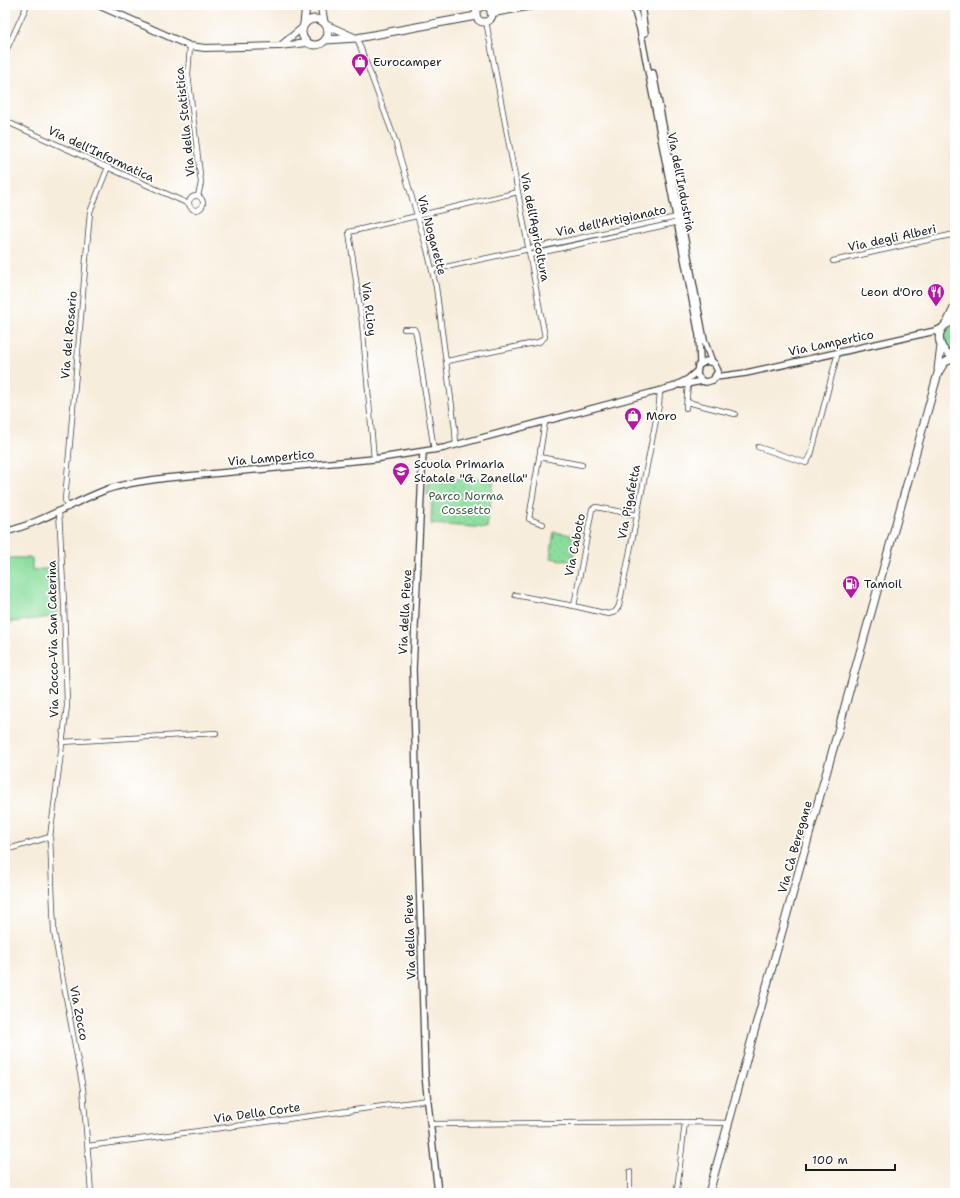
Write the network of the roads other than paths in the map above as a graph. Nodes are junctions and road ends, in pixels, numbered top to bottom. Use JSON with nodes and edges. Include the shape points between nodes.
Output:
{"nodes":[{"id":1,"x":27,"y":5,"type":"edge"},
{"id":2,"x":98,"y":5,"type":"edge"},
{"id":3,"x":306,"y":5,"type":"edge"},
{"id":4,"x":320,"y":5,"type":"edge"},
{"id":5,"x":535,"y":5,"type":"edge"},
{"id":6,"x":633,"y":5,"type":"edge"},
{"id":7,"x":641,"y":5,"type":"edge"},
{"id":8,"x":484,"y":6,"type":"edge"},
{"id":9,"x":491,"y":13,"type":"junction"},
{"id":10,"x":476,"y":16,"type":"junction"},
{"id":11,"x":486,"y":21,"type":"junction"},
{"id":12,"x":325,"y":23,"type":"junction"},
{"id":13,"x":303,"y":26,"type":"junction"},
{"id":14,"x":357,"y":38,"type":"junction"},
{"id":15,"x":325,"y":40,"type":"junction"},
{"id":16,"x":307,"y":43,"type":"junction"},
{"id":17,"x":190,"y":46,"type":"junction"},
{"id":18,"x":280,"y":46,"type":"junction"},
{"id":19,"x":5,"y":53,"type":"edge"},
{"id":20,"x":5,"y":121,"type":"edge"},
{"id":21,"x":108,"y":167,"type":"junction"},
{"id":22,"x":518,"y":192,"type":"junction"},
{"id":23,"x":198,"y":196,"type":"junction"},
{"id":24,"x":189,"y":204,"type":"junction"},
{"id":25,"x":418,"y":215,"type":"junction"},
{"id":26,"x":679,"y":219,"type":"junction"},
{"id":27,"x":955,"y":234,"type":"edge"},
{"id":28,"x":530,"y":252,"type":"junction"},
{"id":29,"x":833,"y":261,"type":"dead end"},
{"id":30,"x":432,"y":270,"type":"junction"},
{"id":31,"x":955,"y":306,"type":"edge"},
{"id":32,"x":955,"y":320,"type":"edge"},
{"id":33,"x":945,"y":325,"type":"junction"},
{"id":34,"x":404,"y":329,"type":"dead end"},
{"id":35,"x":927,"y":332,"type":"junction"},
{"id":36,"x":940,"y":344,"type":"junction"},
{"id":37,"x":838,"y":352,"type":"junction"},
{"id":38,"x":955,"y":356,"type":"edge"},
{"id":39,"x":447,"y":361,"type":"junction"},
{"id":40,"x":712,"y":362,"type":"junction"},
{"id":41,"x":700,"y":364,"type":"junction"},
{"id":42,"x":717,"y":368,"type":"junction"},
{"id":43,"x":697,"y":371,"type":"junction"},
{"id":44,"x":938,"y":373,"type":"junction"},
{"id":45,"x":739,"y":374,"type":"junction"},
{"id":46,"x":716,"y":377,"type":"junction"},
{"id":47,"x":702,"y":381,"type":"junction"},
{"id":48,"x":688,"y":384,"type":"junction"},
{"id":49,"x":679,"y":385,"type":"junction"},
{"id":50,"x":660,"y":391,"type":"junction"},
{"id":51,"x":687,"y":402,"type":"junction"},
{"id":52,"x":686,"y":408,"type":"dead end"},
{"id":53,"x":735,"y":414,"type":"dead end"},
{"id":54,"x":545,"y":422,"type":"junction"},
{"id":55,"x":456,"y":445,"type":"junction"},
{"id":56,"x":758,"y":447,"type":"dead end"},
{"id":57,"x":434,"y":450,"type":"junction"},
{"id":58,"x":423,"y":452,"type":"junction"},
{"id":59,"x":539,"y":457,"type":"junction"},
{"id":60,"x":374,"y":459,"type":"junction"},
{"id":61,"x":582,"y":465,"type":"dead end"},
{"id":62,"x":68,"y":508,"type":"junction"},
{"id":63,"x":59,"y":511,"type":"junction"},
{"id":64,"x":637,"y":515,"type":"junction"},
{"id":65,"x":543,"y":524,"type":"dead end"},
{"id":66,"x":5,"y":532,"type":"edge"},
{"id":67,"x":515,"y":595,"type":"dead end"},
{"id":68,"x":574,"y":606,"type":"junction"},
{"id":69,"x":216,"y":733,"type":"dead end"},
{"id":70,"x":62,"y":742,"type":"junction"},
{"id":71,"x":50,"y":837,"type":"junction"},
{"id":72,"x":5,"y":850,"type":"edge"},
{"id":73,"x":428,"y":1100,"type":"junction"},
{"id":74,"x":685,"y":1122,"type":"junction"},
{"id":75,"x":728,"y":1123,"type":"junction"},
{"id":76,"x":431,"y":1124,"type":"junction"},
{"id":77,"x":88,"y":1146,"type":"junction"},
{"id":78,"x":630,"y":1172,"type":"dead end"},
{"id":79,"x":91,"y":1193,"type":"edge"},
{"id":80,"x":438,"y":1193,"type":"edge"},
{"id":81,"x":566,"y":1193,"type":"edge"},
{"id":82,"x":630,"y":1193,"type":"edge"},
{"id":83,"x":675,"y":1193,"type":"edge"},
{"id":84,"x":709,"y":1193,"type":"edge"}],
"edges":[{"from":1,"to":19,"type":"street"},
{"from":2,"to":17,"type":"main road"},
{"from":3,"to":13,"type":"main road"},
{"from":4,"to":12,"type":"main road"},
{"from":5,"to":9,"type":"main road"},
{"from":6,"to":26,"type":"street","name":"Via dell'Industria"},
{"from":7,"to":26,"type":"street","name":"Via dell'Industria"},
{"from":8,"to":9,"type":"main road","via":[[490,9]]},
{"from":8,"to":10,"type":"main road","via":[[477,9]]},
{"from":9,"to":11,"type":"main road","via":[[491,17]]},
{"from":10,"to":11,"type":"main road","via":[[479,20]]},
{"from":10,"to":14,"type":"main road"},
{"from":11,"to":22,"type":"street","name":"Via dell'Agricoltura"},
{"from":12,"to":13,"type":"main road","via":[[320,19],[311,19]]},
{"from":12,"to":14,"type":"main road"},
{"from":12,"to":15,"type":"main road","via":[[328,33]]},
{"from":13,"to":16,"type":"main road","via":[[302,36]]},
{"from":13,"to":18,"type":"main road"},
{"from":14,"to":15,"type":"main road"},
{"from":14,"to":25,"type":"street","name":"Via Nogarette","via":[[395,140]]},
{"from":15,"to":16,"type":"main road","via":[[318,44]]},
{"from":16,"to":18,"type":"main road"},
{"from":17,"to":18,"type":"main road"},
{"from":17,"to":23,"type":"street","name":"Via della Statistica","via":[[188,74],[201,183]]},
{"from":20,"to":21,"type":"street","name":"Via dell'Informatica"},
{"from":21,"to":24,"type":"street","name":"Via dell'Informatica"},
{"from":21,"to":62,"type":"street","name":"Via del Rosario","via":[[90,212],[65,500]]},
{"from":22,"to":25,"type":"street"},
{"from":22,"to":28,"type":"street","name":"Via dell'Agricoltura"},
{"from":23,"to":24,"type":"street","via":[[191,198]]},
{"from":23,"to":24,"type":"street","name":"Via della Statistica","via":[[204,202],[201,209],[195,211]]},
{"from":25,"to":30,"type":"street","name":"Via Nogarette"},
{"from":25,"to":60,"type":"street","name":"Via P.Lioy","via":[[349,232],[362,322]]},
{"from":26,"to":28,"type":"street","name":"Via dell'Artigianato"},
{"from":26,"to":40,"type":"street","name":"Via dell'Industria","via":[[704,340]]},
{"from":26,"to":41,"type":"street","name":"Via dell'Industria","via":[[700,341]]},
{"from":27,"to":29,"type":"street","name":"Via degli Alberi"},
{"from":28,"to":30,"type":"street","name":"Via dell'Artigianato"},
{"from":28,"to":39,"type":"street","name":"Via dell'Agricoltura","via":[[545,337],[539,342]]},
{"from":30,"to":39,"type":"street","name":"Via Nogarette"},
{"from":31,"to":33,"type":"main road","name":"Via Cà Beregane"},
{"from":32,"to":33,"type":"main road"},
{"from":33,"to":35,"type":"street","name":"Via Lampertico"},
{"from":33,"to":36,"type":"main road","name":"Via Cà Beregane"},
{"from":34,"to":57,"type":"street","via":[[414,329],[416,334]]},
{"from":35,"to":36,"type":"street","via":[[937,337]]},
{"from":35,"to":37,"type":"street","name":"Via Lampertico"},
{"from":36,"to":38,"type":"main road","via":[[947,353]]},
{"from":36,"to":44,"type":"main road","name":"Via Cà Beregane"},
{"from":37,"to":45,"type":"street","name":"Via Lampertico"},
{"from":37,"to":56,"type":"street","via":[[808,461],[806,463]]},
{"from":38,"to":44,"type":"main road","via":[[944,363]]},
{"from":39,"to":55,"type":"street","name":"Via Nogarette"},
{"from":40,"to":41,"type":"street"},
{"from":40,"to":42,"type":"street"},
{"from":41,"to":43,"type":"street","name":"Via Lampertico"},
{"from":42,"to":45,"type":"street","name":"Via Lampertico"},
{"from":42,"to":46,"type":"street"},
{"from":43,"to":47,"type":"street"},
{"from":43,"to":49,"type":"street","name":"Via Lampertico"},
{"from":44,"to":75,"type":"main road","name":"Via Cà Beregane"},
{"from":45,"to":46,"type":"street","name":"Via Lampertico"},
{"from":46,"to":47,"type":"street","name":"Via Lampertico","via":[[709,382]]},
{"from":47,"to":48,"type":"street","name":"Via Lampertico"},
{"from":48,"to":49,"type":"street","name":"Via Lampertico"},
{"from":48,"to":51,"type":"street"},
{"from":49,"to":50,"type":"street","name":"Via Lampertico"},
{"from":50,"to":54,"type":"street","name":"Via Lampertico"},
{"from":50,"to":64,"type":"street","name":"Via Pigafetta"},
{"from":51,"to":52,"type":"street"},
{"from":51,"to":53,"type":"street"},
{"from":54,"to":55,"type":"street","name":"Via Lampertico"},
{"from":54,"to":59,"type":"street"},
{"from":55,"to":57,"type":"street","name":"Via Lampertico"},
{"from":57,"to":58,"type":"street","name":"Via Lampertico"},
{"from":58,"to":60,"type":"street","name":"Via Lampertico"},
{"from":58,"to":73,"type":"street","name":"Via della Pieve","via":[[413,669]]},
{"from":59,"to":61,"type":"street"},
{"from":59,"to":65,"type":"street","via":[[529,519]]},
{"from":60,"to":62,"type":"street","name":"Via Lampertico","via":[[134,483],[104,490]]},
{"from":62,"to":63,"type":"street","name":"Via Lampertico"},
{"from":63,"to":66,"type":"street","name":"Via Lampertico","via":[[26,526]]},
{"from":63,"to":70,"type":"street","name":"Via Zocco-Via San Caterina","via":[[67,706]]},
{"from":64,"to":68,"type":"street","name":"Via Pigafetta","via":[[619,606],[615,612],[611,614]]},
{"from":64,"to":68,"type":"street","name":"Via Caboto","via":[[596,507],[592,509]]},
{"from":67,"to":68,"type":"street"},
{"from":69,"to":70,"type":"street"},
{"from":70,"to":71,"type":"street","name":"Via Zocco-Via San Caterina"},
{"from":71,"to":72,"type":"street"},
{"from":71,"to":77,"type":"street","name":"Via Zocco","via":[[54,932],[83,1089]]},
{"from":73,"to":76,"type":"street","name":"Via della Pieve"},
{"from":73,"to":77,"type":"street","name":"Via Della Corte"},
{"from":74,"to":75,"type":"street"},
{"from":74,"to":76,"type":"street"},
{"from":74,"to":83,"type":"street"},
{"from":75,"to":84,"type":"main road","name":"Via Cà Beregane"},
{"from":76,"to":80,"type":"street","name":"Via della Pieve"},
{"from":77,"to":79,"type":"street","name":"Via Zocco"},
{"from":78,"to":82,"type":"street"},
{"from":80,"to":81,"type":"street"}]}
